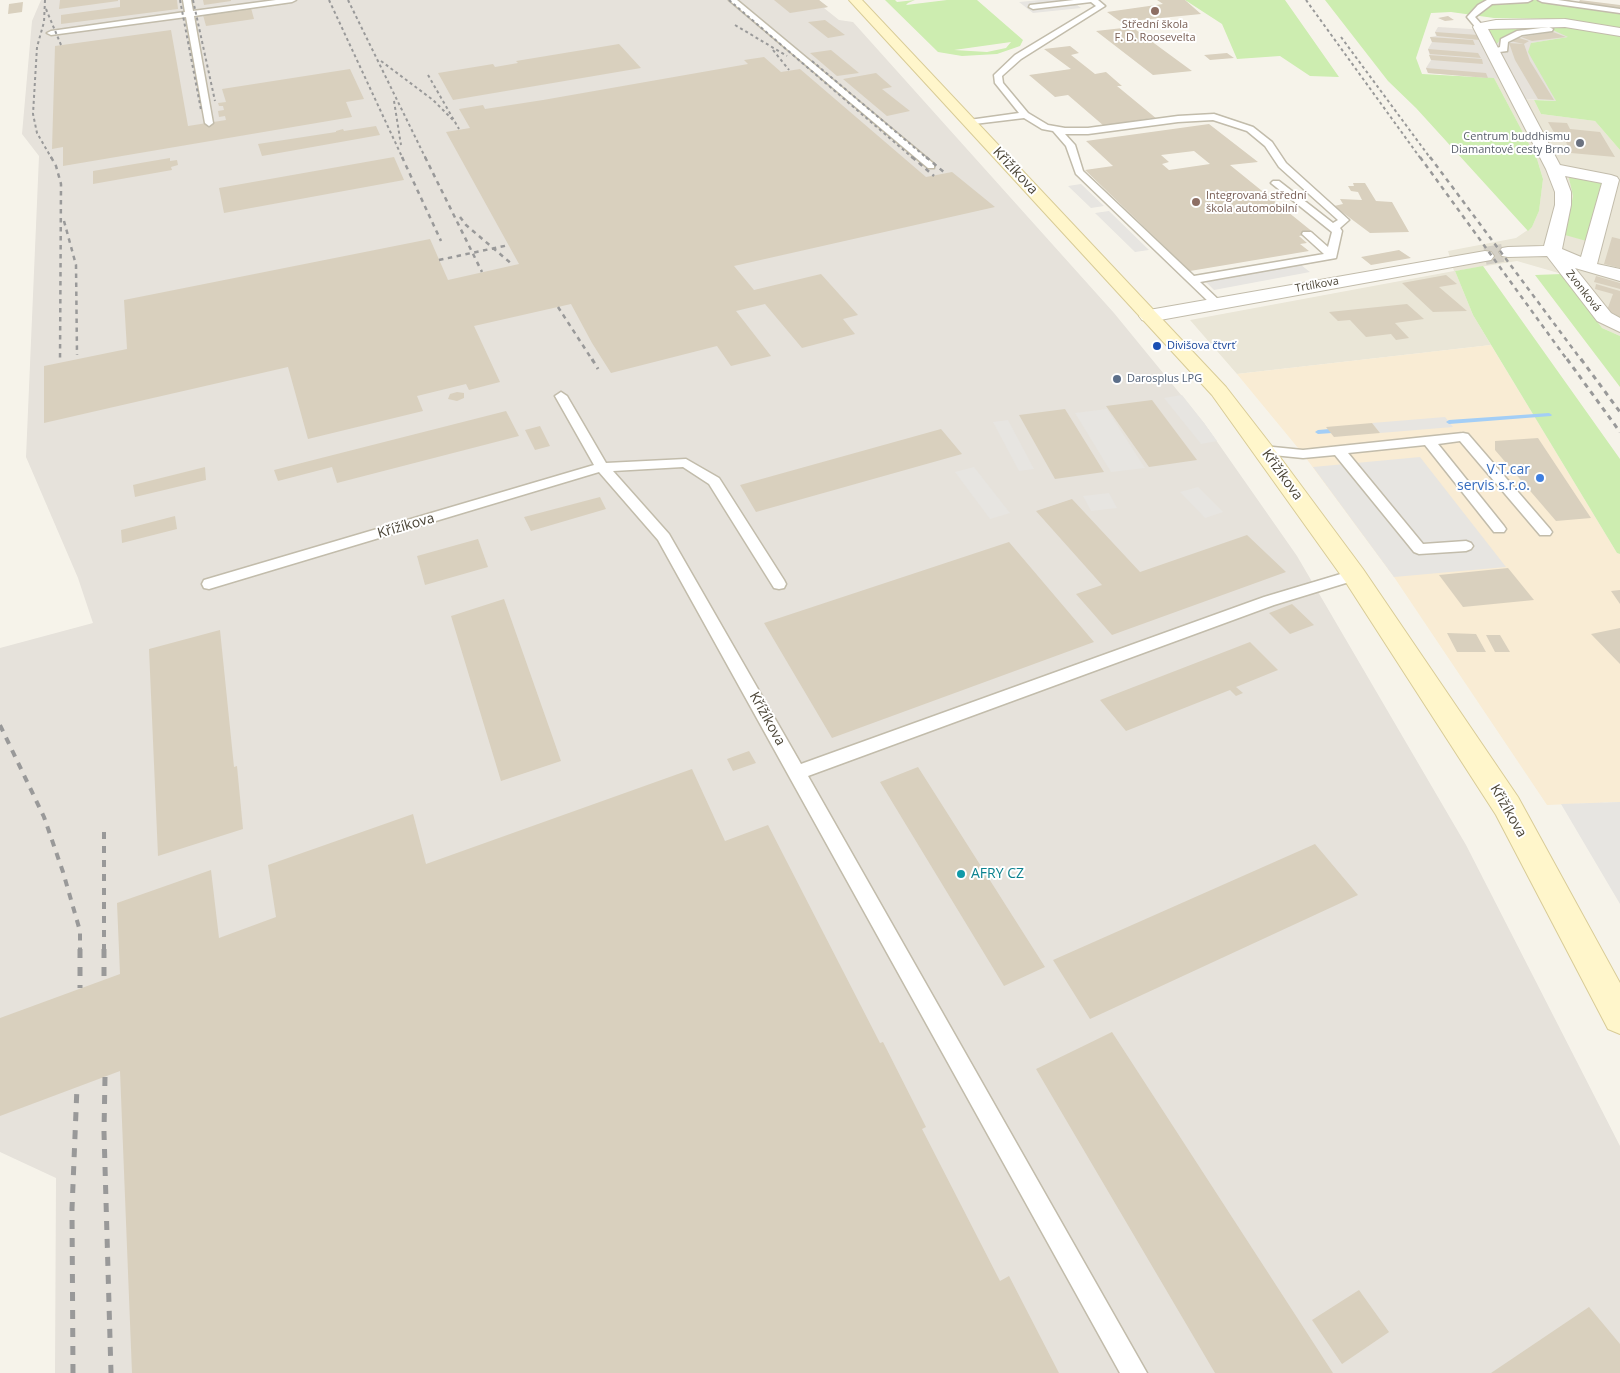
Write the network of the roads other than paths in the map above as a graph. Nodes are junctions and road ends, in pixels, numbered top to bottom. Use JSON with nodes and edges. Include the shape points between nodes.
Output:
{"nodes":[{"id":1,"x":187,"y":0,"type":"edge"},
{"id":2,"x":292,"y":0,"type":"edge"},
{"id":3,"x":733,"y":0,"type":"edge"},
{"id":4,"x":855,"y":0,"type":"edge"},
{"id":5,"x":1528,"y":0,"type":"edge"},
{"id":6,"x":1542,"y":0,"type":"edge"},
{"id":7,"x":1033,"y":7,"type":"dead end"},
{"id":8,"x":1620,"y":11,"type":"edge"},
{"id":9,"x":189,"y":14,"type":"junction"},
{"id":10,"x":1496,"y":24,"type":"junction"},
{"id":11,"x":1480,"y":27,"type":"junction"},
{"id":12,"x":1549,"y":29,"type":"dead end"},
{"id":13,"x":1620,"y":32,"type":"edge"},
{"id":14,"x":51,"y":33,"type":"dead end"},
{"id":15,"x":1520,"y":33,"type":"junction"},
{"id":16,"x":1492,"y":51,"type":"junction"},
{"id":17,"x":1025,"y":115,"type":"junction"},
{"id":18,"x":209,"y":122,"type":"dead end"},
{"id":19,"x":969,"y":123,"type":"junction"},
{"id":20,"x":1056,"y":130,"type":"junction"},
{"id":21,"x":931,"y":166,"type":"dead end"},
{"id":22,"x":1554,"y":169,"type":"junction"},
{"id":23,"x":1276,"y":182,"type":"dead end"},
{"id":24,"x":1333,"y":228,"type":"junction"},
{"id":25,"x":1307,"y":234,"type":"dead end"},
{"id":26,"x":1552,"y":251,"type":"junction"},
{"id":27,"x":1508,"y":252,"type":"tunnel mouth"},
{"id":28,"x":1332,"y":256,"type":"junction"},
{"id":29,"x":1485,"y":256,"type":"tunnel mouth"},
{"id":30,"x":1587,"y":267,"type":"junction"},
{"id":31,"x":1620,"y":275,"type":"edge"},
{"id":32,"x":1192,"y":280,"type":"junction"},
{"id":33,"x":1216,"y":303,"type":"junction"},
{"id":34,"x":1149,"y":316,"type":"junction"},
{"id":35,"x":1615,"y":322,"type":"edge"},
{"id":36,"x":560,"y":396,"type":"dead end"},
{"id":37,"x":1429,"y":441,"type":"junction"},
{"id":38,"x":1264,"y":450,"type":"junction"},
{"id":39,"x":1338,"y":450,"type":"junction"},
{"id":40,"x":602,"y":467,"type":"junction"},
{"id":41,"x":1499,"y":529,"type":"dead end"},
{"id":42,"x":1545,"y":532,"type":"dead end"},
{"id":43,"x":1466,"y":546,"type":"dead end"},
{"id":44,"x":1354,"y":575,"type":"junction"},
{"id":45,"x":209,"y":584,"type":"dead end"},
{"id":46,"x":779,"y":584,"type":"dead end"},
{"id":47,"x":798,"y":773,"type":"junction"},
{"id":48,"x":1620,"y":1016,"type":"edge"},
{"id":49,"x":1134,"y":1373,"type":"edge"}],
"edges":[{"from":1,"to":9,"type":"lane"},
{"from":2,"to":9,"type":"lane"},
{"from":3,"to":21,"type":"lane"},
{"from":4,"to":19,"type":"street","name":"Křižíkova"},
{"from":5,"to":11,"type":"lane","via":[[1490,2],[1480,7],[1471,17]]},
{"from":6,"to":8,"type":"lane"},
{"from":7,"to":17,"type":"lane","via":[[1092,0],[1101,6],[1018,56],[998,75],[999,83]]},
{"from":9,"to":14,"type":"lane"},
{"from":9,"to":18,"type":"lane"},
{"from":10,"to":11,"type":"street"},
{"from":10,"to":13,"type":"street","via":[[1565,22]]},
{"from":10,"to":15,"type":"lane"},
{"from":11,"to":16,"type":"street"},
{"from":12,"to":15,"type":"lane"},
{"from":15,"to":16,"type":"lane","via":[[1504,41],[1504,49]]},
{"from":16,"to":22,"type":"street"},
{"from":17,"to":19,"type":"lane"},
{"from":17,"to":20,"type":"lane","via":[[1045,128]]},
{"from":19,"to":34,"type":"street","name":"Křižíkova"},
{"from":20,"to":24,"type":"lane","via":[[1088,131],[1214,117],[1250,130],[1269,144],[1282,165],[1344,220]]},
{"from":20,"to":32,"type":"lane","via":[[1070,145],[1080,172]]},
{"from":22,"to":26,"type":"street","via":[[1563,192]]},
{"from":22,"to":30,"type":"street","via":[[1611,180]]},
{"from":23,"to":24,"type":"lane"},
{"from":24,"to":28,"type":"lane","via":[[1337,231]]},
{"from":25,"to":28,"type":"lane"},
{"from":26,"to":27,"type":"street"},
{"from":26,"to":30,"type":"street"},
{"from":26,"to":35,"type":"street","name":"Zvonková"},
{"from":28,"to":32,"type":"lane"},
{"from":29,"to":33,"type":"street","name":"Trtílkova"},
{"from":30,"to":31,"type":"street"},
{"from":32,"to":33,"type":"lane"},
{"from":33,"to":34,"type":"street","name":"Trtílkova"},
{"from":34,"to":38,"type":"street","name":"Křižíkova","via":[[1219,392]]},
{"from":36,"to":40,"type":"lane","name":"Křížíkova"},
{"from":37,"to":39,"type":"lane"},
{"from":37,"to":41,"type":"lane"},
{"from":37,"to":42,"type":"lane","via":[[1464,437]]},
{"from":38,"to":39,"type":"lane","via":[[1303,454]]},
{"from":38,"to":44,"type":"street","name":"Křižíkova"},
{"from":39,"to":43,"type":"lane","via":[[1419,549]]},
{"from":40,"to":45,"type":"lane","name":"Křížíkova"},
{"from":40,"to":46,"type":"lane","name":"Křížíkova","via":[[686,463],[714,481]]},
{"from":40,"to":47,"type":"lane","name":"Křížíkova","via":[[664,537]]},
{"from":44,"to":47,"type":"lane","via":[[1269,601]]},
{"from":44,"to":48,"type":"street","name":"Křižíkova","via":[[1506,806]]},
{"from":47,"to":49,"type":"lane"}]}
